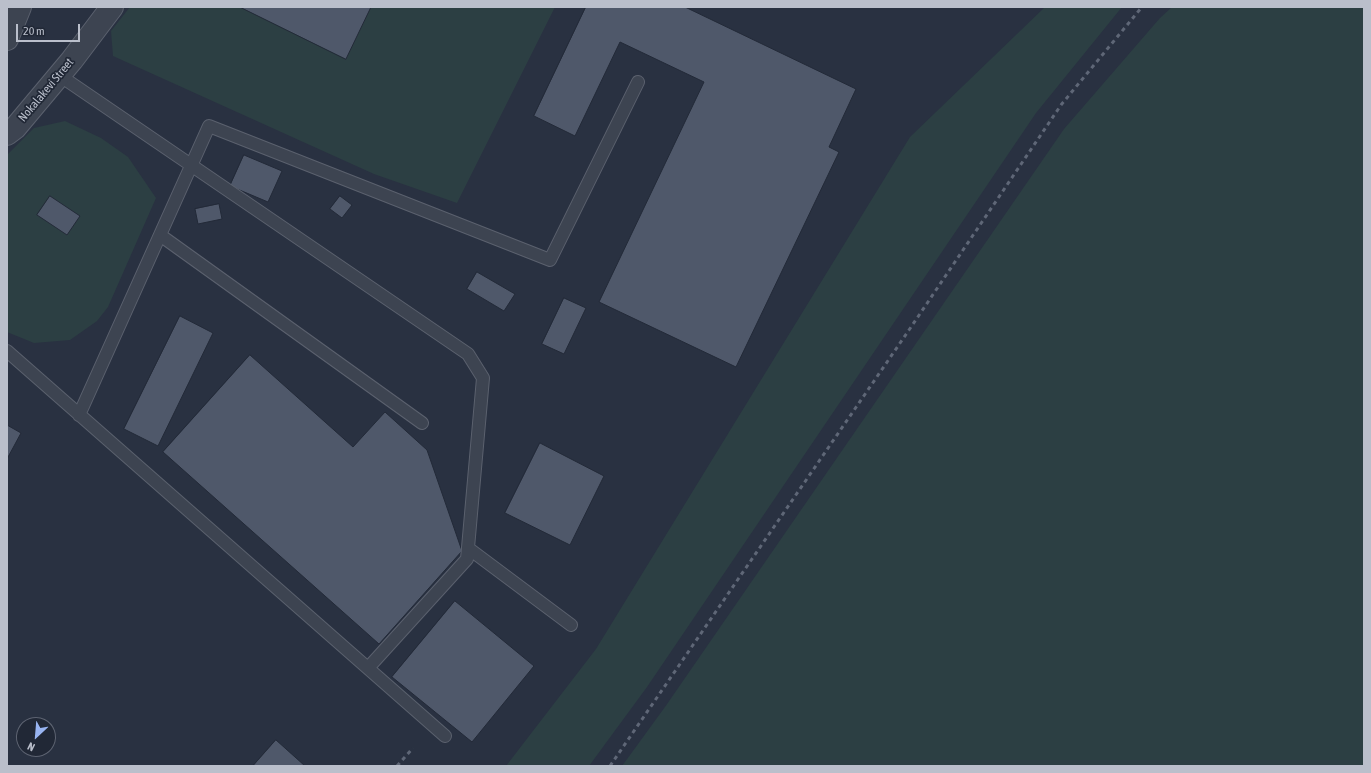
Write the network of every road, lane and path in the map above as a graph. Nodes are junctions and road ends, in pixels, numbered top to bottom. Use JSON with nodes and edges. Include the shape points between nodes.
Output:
{"nodes":[{"id":1,"x":20,"y":7,"type":"edge"},
{"id":2,"x":112,"y":7,"type":"edge"},
{"id":3,"x":7,"y":39,"type":"edge"},
{"id":4,"x":59,"y":75,"type":"junction"},
{"id":5,"x":638,"y":82,"type":"dead end"},
{"id":6,"x":7,"y":134,"type":"edge"},
{"id":7,"x":191,"y":165,"type":"junction"},
{"id":8,"x":160,"y":235,"type":"junction"},
{"id":9,"x":7,"y":351,"type":"edge"},
{"id":10,"x":79,"y":415,"type":"junction"},
{"id":11,"x":422,"y":423,"type":"dead end"},
{"id":12,"x":468,"y":548,"type":"junction"},
{"id":13,"x":571,"y":625,"type":"dead end"},
{"id":14,"x":368,"y":668,"type":"junction"},
{"id":15,"x":446,"y":736,"type":"dead end"}],
"edges":[{"from":1,"to":3,"type":"street"},
{"from":2,"to":4,"type":"street","name":"Nokalakevi Street"},
{"from":4,"to":6,"type":"street","name":"Nokalakevi Street","via":[[15,128]]},
{"from":4,"to":7,"type":"lane"},
{"from":5,"to":7,"type":"lane","via":[[550,260],[209,126]]},
{"from":7,"to":8,"type":"lane"},
{"from":7,"to":12,"type":"lane","via":[[468,354],[483,378]]},
{"from":8,"to":10,"type":"lane"},
{"from":8,"to":11,"type":"lane"},
{"from":9,"to":10,"type":"lane"},
{"from":10,"to":14,"type":"lane"},
{"from":12,"to":13,"type":"lane"},
{"from":12,"to":14,"type":"lane","via":[[467,559]]},
{"from":14,"to":15,"type":"lane"}]}
